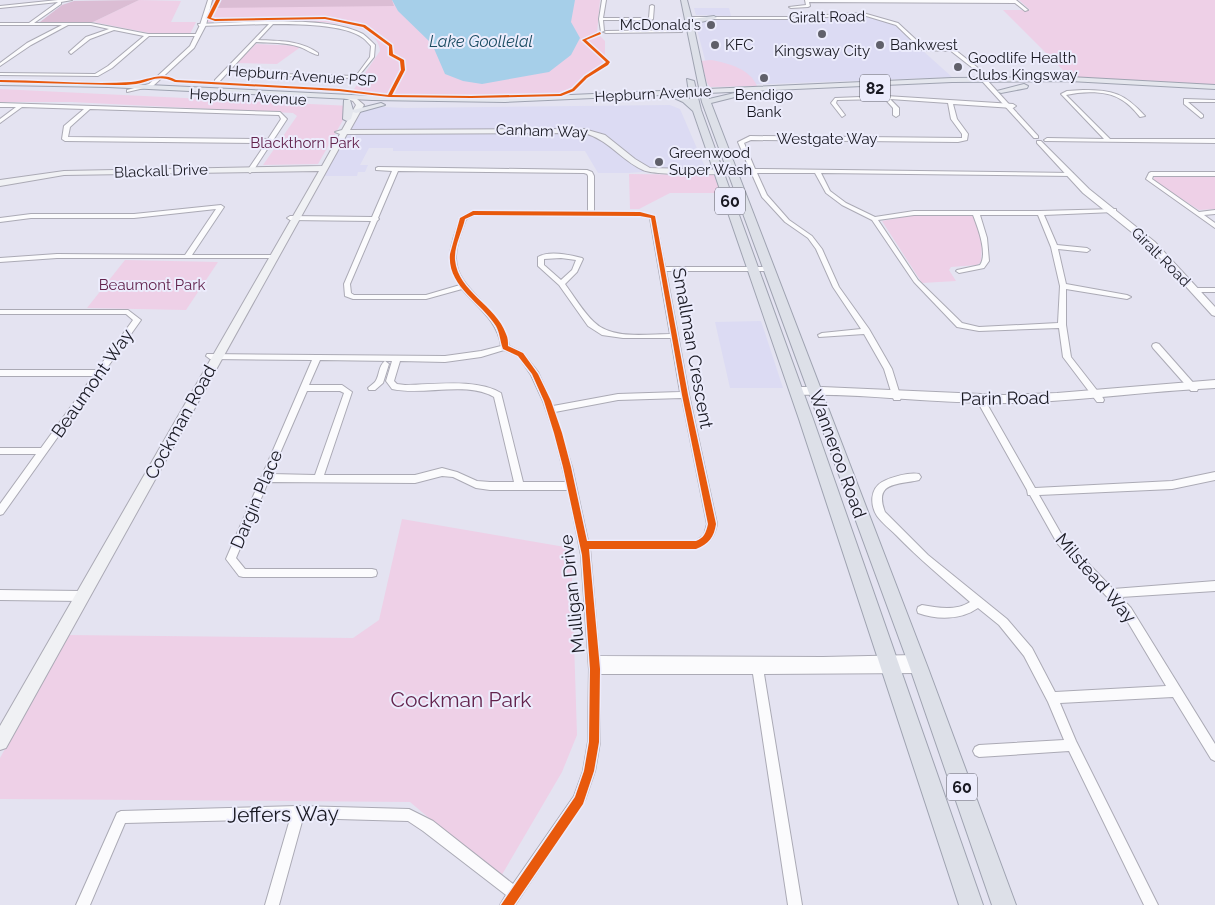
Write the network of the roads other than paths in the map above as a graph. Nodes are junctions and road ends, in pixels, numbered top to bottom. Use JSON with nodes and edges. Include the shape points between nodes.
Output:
{"nodes":[{"id":1,"x":71,"y":0,"type":"edge"},
{"id":2,"x":209,"y":0,"type":"edge"},
{"id":3,"x":604,"y":0,"type":"edge"},
{"id":4,"x":677,"y":0,"type":"edge"},
{"id":5,"x":684,"y":0,"type":"edge"},
{"id":6,"x":807,"y":1,"type":"edge"},
{"id":7,"x":849,"y":1,"type":"edge"},
{"id":8,"x":877,"y":1,"type":"edge"},
{"id":9,"x":919,"y":1,"type":"edge"},
{"id":10,"x":970,"y":1,"type":"edge"},
{"id":11,"x":1015,"y":1,"type":"edge"},
{"id":12,"x":41,"y":4,"type":"junction"},
{"id":13,"x":55,"y":6,"type":"junction"},
{"id":14,"x":652,"y":6,"type":"dead end"},
{"id":15,"x":791,"y":6,"type":"dead end"},
{"id":16,"x":0,"y":7,"type":"edge"},
{"id":17,"x":926,"y":9,"type":"dead end"},
{"id":18,"x":1026,"y":10,"type":"dead end"},
{"id":19,"x":714,"y":18,"type":"joint"},
{"id":20,"x":601,"y":19,"type":"junction"},
{"id":21,"x":688,"y":20,"type":"junction"},
{"id":22,"x":272,"y":23,"type":"junction"},
{"id":23,"x":30,"y":24,"type":"junction"},
{"id":24,"x":67,"y":24,"type":"junction"},
{"id":25,"x":0,"y":25,"type":"edge"},
{"id":26,"x":201,"y":25,"type":"junction"},
{"id":27,"x":114,"y":28,"type":"junction"},
{"id":28,"x":682,"y":33,"type":"joint"},
{"id":29,"x":148,"y":35,"type":"junction"},
{"id":30,"x":196,"y":35,"type":"junction"},
{"id":31,"x":254,"y":41,"type":"junction"},
{"id":32,"x":70,"y":54,"type":"dead end"},
{"id":33,"x":316,"y":54,"type":"dead end"},
{"id":34,"x":695,"y":57,"type":"junction"},
{"id":35,"x":0,"y":65,"type":"edge"},
{"id":36,"x":0,"y":74,"type":"edge"},
{"id":37,"x":280,"y":75,"type":"dead end"},
{"id":38,"x":985,"y":78,"type":"junction"},
{"id":39,"x":217,"y":81,"type":"dead end"},
{"id":40,"x":0,"y":83,"type":"edge"},
{"id":41,"x":148,"y":84,"type":"junction"},
{"id":42,"x":972,"y":85,"type":"junction"},
{"id":43,"x":1032,"y":85,"type":"junction"},
{"id":44,"x":0,"y":87,"type":"edge"},
{"id":45,"x":1215,"y":87,"type":"edge"},
{"id":46,"x":129,"y":91,"type":"junction"},
{"id":47,"x":715,"y":91,"type":"joint"},
{"id":48,"x":156,"y":92,"type":"junction"},
{"id":49,"x":692,"y":92,"type":"junction"},
{"id":50,"x":703,"y":93,"type":"junction"},
{"id":51,"x":1215,"y":93,"type":"edge"},
{"id":52,"x":744,"y":94,"type":"joint"},
{"id":53,"x":1000,"y":94,"type":"junction"},
{"id":54,"x":674,"y":95,"type":"junction"},
{"id":55,"x":886,"y":97,"type":"junction"},
{"id":56,"x":372,"y":98,"type":"junction"},
{"id":57,"x":1215,"y":101,"type":"edge"},
{"id":58,"x":950,"y":102,"type":"junction"},
{"id":59,"x":22,"y":104,"type":"junction"},
{"id":60,"x":0,"y":105,"type":"edge"},
{"id":61,"x":1011,"y":106,"type":"junction"},
{"id":62,"x":90,"y":107,"type":"junction"},
{"id":63,"x":697,"y":110,"type":"junction"},
{"id":64,"x":842,"y":115,"type":"dead end"},
{"id":65,"x":896,"y":115,"type":"dead end"},
{"id":66,"x":1142,"y":116,"type":"dead end"},
{"id":67,"x":1201,"y":116,"type":"dead end"},
{"id":68,"x":347,"y":117,"type":"junction"},
{"id":69,"x":0,"y":121,"type":"edge"},
{"id":70,"x":1042,"y":140,"type":"junction"},
{"id":71,"x":1108,"y":140,"type":"junction"},
{"id":72,"x":270,"y":141,"type":"junction"},
{"id":73,"x":1215,"y":141,"type":"edge"},
{"id":74,"x":378,"y":169,"type":"dead end"},
{"id":75,"x":396,"y":169,"type":"junction"},
{"id":76,"x":250,"y":170,"type":"junction"},
{"id":77,"x":320,"y":170,"type":"junction"},
{"id":78,"x":719,"y":170,"type":"junction"},
{"id":79,"x":732,"y":170,"type":"junction"},
{"id":80,"x":752,"y":171,"type":"junction"},
{"id":81,"x":817,"y":172,"type":"junction"},
{"id":82,"x":1069,"y":174,"type":"junction"},
{"id":83,"x":1215,"y":174,"type":"edge"},
{"id":84,"x":0,"y":184,"type":"edge"},
{"id":85,"x":1112,"y":210,"type":"junction"},
{"id":86,"x":1215,"y":212,"type":"edge"},
{"id":87,"x":976,"y":213,"type":"junction"},
{"id":88,"x":1040,"y":213,"type":"junction"},
{"id":89,"x":591,"y":214,"type":"junction"},
{"id":90,"x":1199,"y":214,"type":"junction"},
{"id":91,"x":293,"y":218,"type":"junction"},
{"id":92,"x":376,"y":218,"type":"junction"},
{"id":93,"x":874,"y":219,"type":"junction"},
{"id":94,"x":0,"y":220,"type":"edge"},
{"id":95,"x":1215,"y":226,"type":"edge"},
{"id":96,"x":1054,"y":247,"type":"junction"},
{"id":97,"x":1087,"y":250,"type":"dead end"},
{"id":98,"x":186,"y":257,"type":"junction"},
{"id":99,"x":271,"y":257,"type":"junction"},
{"id":100,"x":0,"y":260,"type":"edge"},
{"id":101,"x":662,"y":268,"type":"junction"},
{"id":102,"x":754,"y":269,"type":"junction"},
{"id":103,"x":769,"y":269,"type":"junction"},
{"id":104,"x":959,"y":271,"type":"dead end"},
{"id":105,"x":562,"y":284,"type":"junction"},
{"id":106,"x":465,"y":286,"type":"junction"},
{"id":107,"x":1063,"y":286,"type":"junction"},
{"id":108,"x":1197,"y":290,"type":"junction"},
{"id":109,"x":1215,"y":290,"type":"edge"},
{"id":110,"x":1127,"y":298,"type":"dead end"},
{"id":111,"x":1215,"y":307,"type":"edge"},
{"id":112,"x":0,"y":312,"type":"edge"},
{"id":113,"x":1215,"y":313,"type":"edge"},
{"id":114,"x":1062,"y":325,"type":"junction"},
{"id":115,"x":866,"y":331,"type":"junction"},
{"id":116,"x":822,"y":335,"type":"dead end"},
{"id":117,"x":674,"y":336,"type":"junction"},
{"id":118,"x":1156,"y":346,"type":"dead end"},
{"id":119,"x":505,"y":347,"type":"junction"},
{"id":120,"x":213,"y":356,"type":"junction"},
{"id":121,"x":317,"y":357,"type":"junction"},
{"id":122,"x":397,"y":358,"type":"junction"},
{"id":123,"x":385,"y":364,"type":"dead end"},
{"id":124,"x":0,"y":373,"type":"edge"},
{"id":125,"x":98,"y":373,"type":"junction"},
{"id":126,"x":1215,"y":384,"type":"edge"},
{"id":127,"x":1192,"y":387,"type":"junction"},
{"id":128,"x":304,"y":388,"type":"junction"},
{"id":129,"x":372,"y":388,"type":"dead end"},
{"id":130,"x":1215,"y":388,"type":"edge"},
{"id":131,"x":816,"y":393,"type":"junction"},
{"id":132,"x":797,"y":394,"type":"junction"},
{"id":133,"x":685,"y":395,"type":"junction"},
{"id":134,"x":896,"y":396,"type":"junction"},
{"id":135,"x":1099,"y":397,"type":"junction"},
{"id":136,"x":981,"y":402,"type":"junction"},
{"id":137,"x":550,"y":410,"type":"junction"},
{"id":138,"x":0,"y":451,"type":"edge"},
{"id":139,"x":44,"y":451,"type":"junction"},
{"id":140,"x":1215,"y":476,"type":"edge"},
{"id":141,"x":916,"y":477,"type":"dead end"},
{"id":142,"x":265,"y":478,"type":"junction"},
{"id":143,"x":318,"y":478,"type":"junction"},
{"id":144,"x":519,"y":486,"type":"junction"},
{"id":145,"x":571,"y":486,"type":"junction"},
{"id":146,"x":1031,"y":492,"type":"junction"},
{"id":147,"x":0,"y":511,"type":"edge"},
{"id":148,"x":584,"y":545,"type":"junction"},
{"id":149,"x":372,"y":573,"type":"dead end"},
{"id":150,"x":1215,"y":586,"type":"edge"},
{"id":151,"x":1113,"y":593,"type":"junction"},
{"id":152,"x":0,"y":595,"type":"edge"},
{"id":153,"x":77,"y":596,"type":"junction"},
{"id":154,"x":977,"y":603,"type":"junction"},
{"id":155,"x":922,"y":610,"type":"dead end"},
{"id":156,"x":917,"y":664,"type":"junction"},
{"id":157,"x":595,"y":665,"type":"junction"},
{"id":158,"x":890,"y":665,"type":"junction"},
{"id":159,"x":757,"y":666,"type":"junction"},
{"id":160,"x":1176,"y":691,"type":"junction"},
{"id":161,"x":1052,"y":698,"type":"junction"},
{"id":162,"x":0,"y":725,"type":"edge"},
{"id":163,"x":0,"y":742,"type":"edge"},
{"id":164,"x":1072,"y":745,"type":"junction"},
{"id":165,"x":979,"y":751,"type":"dead end"},
{"id":166,"x":1215,"y":755,"type":"edge"},
{"id":167,"x":298,"y":812,"type":"junction"},
{"id":168,"x":515,"y":894,"type":"junction"},
{"id":169,"x":83,"y":905,"type":"edge"},
{"id":170,"x":272,"y":905,"type":"edge"},
{"id":171,"x":508,"y":905,"type":"edge"},
{"id":172,"x":795,"y":905,"type":"edge"},
{"id":173,"x":970,"y":905,"type":"edge"},
{"id":174,"x":1004,"y":905,"type":"edge"},
{"id":175,"x":1152,"y":905,"type":"edge"}],
"edges":[{"from":1,"to":12,"type":"street"},
{"from":1,"to":13,"type":"street"},
{"from":2,"to":26,"type":"street"},
{"from":3,"to":20,"type":"street"},
{"from":4,"to":21,"type":"highway"},
{"from":5,"to":21,"type":"highway","name":"Wanneroo Road","number":"60"},
{"from":6,"to":7,"type":"street"},
{"from":6,"to":15,"type":"street","via":[[809,4],[805,7]]},
{"from":7,"to":8,"type":"street"},
{"from":8,"to":9,"type":"street"},
{"from":9,"to":10,"type":"street"},
{"from":9,"to":17,"type":"street"},
{"from":10,"to":11,"type":"street"},
{"from":11,"to":18,"type":"street"},
{"from":12,"to":13,"type":"street"},
{"from":12,"to":16,"type":"street"},
{"from":13,"to":23,"type":"street"},
{"from":14,"to":20,"type":"street","via":[[651,19]]},
{"from":19,"to":21,"type":"highway"},
{"from":19,"to":38,"type":"street","name":"Giralt Road","via":[[868,15],[897,24],[924,49],[952,50]]},
{"from":20,"to":28,"type":"street","via":[[604,31]]},
{"from":21,"to":28,"type":"highway","via":[[683,20],[686,36]]},
{"from":21,"to":34,"type":"highway","name":"Wanneroo Road","number":"60"},
{"from":22,"to":26,"type":"street"},
{"from":22,"to":31,"type":"street"},
{"from":22,"to":37,"type":"street","via":[[333,26],[365,36],[372,43],[373,52],[357,77]]},
{"from":23,"to":24,"type":"street"},
{"from":23,"to":25,"type":"street"},
{"from":24,"to":27,"type":"street"},
{"from":24,"to":35,"type":"street","via":[[28,44]]},
{"from":26,"to":30,"type":"street"},
{"from":27,"to":29,"type":"street"},
{"from":27,"to":32,"type":"street","via":[[88,38]]},
{"from":29,"to":30,"type":"street"},
{"from":29,"to":36,"type":"street","via":[[96,75]]},
{"from":30,"to":41,"type":"street","via":[[190,49],[151,85]]},
{"from":31,"to":33,"type":"street","via":[[300,45]]},
{"from":31,"to":39,"type":"street"},
{"from":34,"to":49,"type":"highway","name":"Wanneroo Road","number":"60","via":[[688,70]]},
{"from":34,"to":50,"type":"highway","name":"Wanneroo Road","number":"60"},
{"from":38,"to":42,"type":"main road","name":"Hepburn Avenue","number":"82"},
{"from":38,"to":43,"type":"main road","name":"Hepburn Avenue","number":"82"},
{"from":38,"to":45,"type":"main road","name":"Hepburn Avenue","number":"82"},
{"from":38,"to":47,"type":"main road","name":"Hepburn Avenue","number":"82"},
{"from":38,"to":53,"type":"street","name":"Giralt Road"},
{"from":40,"to":41,"type":"main road","name":"Hepburn Avenue"},
{"from":41,"to":46,"type":"street"},
{"from":41,"to":48,"type":"street","via":[[148,91]]},
{"from":41,"to":68,"type":"main road","name":"Hepburn Avenue"},
{"from":42,"to":52,"type":"main road","name":"Hepburn Avenue","number":"82"},
{"from":42,"to":53,"type":"main road"},
{"from":43,"to":51,"type":"main road","name":"Hepburn Avenue","number":"82"},
{"from":43,"to":53,"type":"main road"},
{"from":44,"to":46,"type":"main road","name":"Hepburn Avenue"},
{"from":46,"to":48,"type":"main road","name":"Hepburn Avenue"},
{"from":47,"to":50,"type":"highway"},
{"from":48,"to":68,"type":"main road","name":"Hepburn Avenue"},
{"from":49,"to":50,"type":"main road","name":"Hepburn Avenue"},
{"from":49,"to":54,"type":"highway"},
{"from":49,"to":63,"type":"highway","name":"Wanneroo Road","number":"60"},
{"from":50,"to":52,"type":"highway"},
{"from":50,"to":79,"type":"highway","name":"Wanneroo Road","number":"60"},
{"from":53,"to":61,"type":"street","name":"Giralt Road"},
{"from":54,"to":56,"type":"main road","name":"Hepburn Avenue","via":[[504,100]]},
{"from":54,"to":63,"type":"highway"},
{"from":54,"to":68,"type":"main road","name":"Hepburn Avenue","via":[[504,104],[397,104],[368,107]]},
{"from":55,"to":58,"type":"street"},
{"from":55,"to":64,"type":"street","via":[[836,99],[833,103]]},
{"from":55,"to":65,"type":"street","via":[[896,108]]},
{"from":56,"to":68,"type":"main road","name":"Hepburn Avenue"},
{"from":56,"to":68,"type":"main road"},
{"from":57,"to":67,"type":"street","via":[[1186,100]]},
{"from":58,"to":61,"type":"street"},
{"from":58,"to":80,"type":"street","name":"Westgate Way","via":[[954,119],[965,139],[744,139],[742,145]]},
{"from":59,"to":60,"type":"street"},
{"from":59,"to":62,"type":"street"},
{"from":59,"to":69,"type":"street"},
{"from":61,"to":70,"type":"street","name":"Giralt Road"},
{"from":62,"to":72,"type":"street","via":[[280,114],[284,119]]},
{"from":62,"to":72,"type":"street","via":[[67,126],[65,138]]},
{"from":63,"to":78,"type":"highway","name":"Wanneroo Road","number":"60"},
{"from":66,"to":71,"type":"street","via":[[1121,96],[1113,93],[1070,91],[1063,94]]},
{"from":68,"to":77,"type":"main road","name":"Cockman Road"},
{"from":68,"to":78,"type":"main road","name":"Canham Way","via":[[584,130],[603,136],[639,166],[649,170]]},
{"from":70,"to":71,"type":"street"},
{"from":70,"to":82,"type":"street","name":"Giralt Road"},
{"from":71,"to":73,"type":"street"},
{"from":72,"to":76,"type":"street"},
{"from":74,"to":75,"type":"street"},
{"from":75,"to":89,"type":"street","via":[[585,171],[591,176]]},
{"from":75,"to":92,"type":"street"},
{"from":76,"to":77,"type":"main road","name":"Blackall Drive"},
{"from":76,"to":84,"type":"main road","name":"Blackall Drive","via":[[60,176]]},
{"from":77,"to":91,"type":"main road","name":"Cockman Road"},
{"from":78,"to":79,"type":"main road","name":"Canham Way"},
{"from":78,"to":102,"type":"highway","name":"Wanneroo Road","number":"60"},
{"from":79,"to":103,"type":"highway","name":"Wanneroo Road","number":"60"},
{"from":80,"to":81,"type":"street"},
{"from":80,"to":115,"type":"street","name":"Westgate Way","via":[[764,196],[819,248],[836,287]]},
{"from":81,"to":82,"type":"street"},
{"from":81,"to":93,"type":"street","via":[[828,192]]},
{"from":82,"to":85,"type":"street","name":"Giralt Road"},
{"from":83,"to":90,"type":"street","via":[[1149,176],[1151,182]]},
{"from":85,"to":88,"type":"street"},
{"from":85,"to":108,"type":"street","name":"Giralt Road","via":[[1152,244]]},
{"from":86,"to":90,"type":"street"},
{"from":87,"to":88,"type":"street"},
{"from":87,"to":93,"type":"street","via":[[914,213]]},
{"from":87,"to":104,"type":"street","via":[[984,238],[986,260],[982,266]]},
{"from":88,"to":96,"type":"street"},
{"from":89,"to":101,"type":"street","name":"Smallman Crescent","via":[[653,216]]},
{"from":89,"to":106,"type":"street","name":"Smallman Crescent","via":[[473,213],[463,218],[452,259]]},
{"from":90,"to":95,"type":"street"},
{"from":91,"to":92,"type":"street"},
{"from":91,"to":99,"type":"main road","name":"Cockman Road"},
{"from":92,"to":106,"type":"street","via":[[347,284],[347,294],[353,297],[426,297]]},
{"from":93,"to":114,"type":"street","via":[[916,281],[960,325],[978,329]]},
{"from":94,"to":98,"type":"street","via":[[31,216],[134,216],[221,207]]},
{"from":96,"to":97,"type":"street"},
{"from":96,"to":107,"type":"street"},
{"from":98,"to":99,"type":"street"},
{"from":98,"to":100,"type":"street","via":[[56,256]]},
{"from":99,"to":120,"type":"main road","name":"Cockman Road"},
{"from":101,"to":102,"type":"street"},
{"from":101,"to":117,"type":"street","name":"Smallman Crescent"},
{"from":102,"to":103,"type":"street"},
{"from":102,"to":132,"type":"highway","name":"Wanneroo Road","number":"60"},
{"from":103,"to":131,"type":"highway","name":"Wanneroo Road","number":"60"},
{"from":105,"to":105,"type":"street","via":[[540,266],[541,257],[580,259],[575,271]]},
{"from":105,"to":117,"type":"street","via":[[591,324],[604,332],[623,336]]},
{"from":106,"to":119,"type":"street","via":[[504,332]]},
{"from":107,"to":110,"type":"street"},
{"from":107,"to":114,"type":"street"},
{"from":108,"to":109,"type":"street"},
{"from":108,"to":111,"type":"street","name":"Giralt Road"},
{"from":108,"to":113,"type":"street","name":"Giralt Road"},
{"from":112,"to":125,"type":"street","name":"Beaumont Way","via":[[128,312],[137,320]]},
{"from":114,"to":135,"type":"street","via":[[1067,357]]},
{"from":115,"to":116,"type":"street"},
{"from":115,"to":134,"type":"street","name":"Westgate Way","via":[[888,369]]},
{"from":117,"to":133,"type":"street","name":"Smallman Crescent"},
{"from":118,"to":127,"type":"street"},
{"from":119,"to":122,"type":"street","via":[[461,358]]},
{"from":119,"to":137,"type":"street","name":"Mulligan Drive","via":[[516,351],[534,373]]},
{"from":120,"to":121,"type":"street"},
{"from":120,"to":153,"type":"main road","name":"Cockman Road"},
{"from":121,"to":122,"type":"street"},
{"from":121,"to":128,"type":"street","name":"Dargin Place"},
{"from":122,"to":144,"type":"street","via":[[390,381],[395,387],[488,389],[498,395]]},
{"from":123,"to":129,"type":"street","via":[[379,382]]},
{"from":124,"to":125,"type":"street"},
{"from":125,"to":139,"type":"street","name":"Beaumont Way"},
{"from":126,"to":127,"type":"street","name":"Parin Road"},
{"from":127,"to":130,"type":"street","name":"Parin Road"},
{"from":127,"to":135,"type":"street","name":"Parin Road"},
{"from":128,"to":142,"type":"street","name":"Dargin Place"},
{"from":128,"to":143,"type":"street","via":[[342,388],[348,392]]},
{"from":131,"to":132,"type":"street","name":"Parin Road"},
{"from":131,"to":134,"type":"street","name":"Parin Road"},
{"from":131,"to":156,"type":"highway","name":"Wanneroo Road","number":"60"},
{"from":132,"to":158,"type":"highway","name":"Wanneroo Road","number":"60"},
{"from":133,"to":137,"type":"street","via":[[618,397]]},
{"from":133,"to":148,"type":"street","name":"Smallman Crescent","via":[[712,524],[708,538],[696,545]]},
{"from":134,"to":136,"type":"street","name":"Parin Road"},
{"from":135,"to":136,"type":"street","name":"Parin Road"},
{"from":136,"to":146,"type":"street","name":"Milstead Way"},
{"from":137,"to":145,"type":"street","name":"Mulligan Drive","via":[[561,438]]},
{"from":138,"to":139,"type":"street"},
{"from":139,"to":147,"type":"street","name":"Beaumont Way"},
{"from":140,"to":146,"type":"street","via":[[1172,484]]},
{"from":141,"to":154,"type":"street","via":[[886,483],[878,491],[877,505],[887,521]]},
{"from":142,"to":143,"type":"street"},
{"from":142,"to":149,"type":"street","name":"Dargin Place","via":[[231,559],[244,573]]},
{"from":143,"to":144,"type":"street","via":[[415,479],[442,472],[476,484]]},
{"from":144,"to":145,"type":"street"},
{"from":145,"to":148,"type":"street","name":"Mulligan Drive"},
{"from":146,"to":151,"type":"street","name":"Milstead Way","via":[[1067,549]]},
{"from":148,"to":157,"type":"street","name":"Mulligan Drive"},
{"from":150,"to":151,"type":"street"},
{"from":151,"to":160,"type":"street","name":"Milstead Way","via":[[1146,639]]},
{"from":152,"to":153,"type":"street"},
{"from":153,"to":162,"type":"main road","name":"Cockman Road"},
{"from":153,"to":163,"type":"main road","name":"Cockman Road"},
{"from":154,"to":155,"type":"street","via":[[959,613]]},
{"from":154,"to":161,"type":"street","via":[[1018,638]]},
{"from":156,"to":158,"type":"street"},
{"from":156,"to":174,"type":"highway","name":"Wanneroo Road","number":"60"},
{"from":157,"to":159,"type":"street"},
{"from":157,"to":168,"type":"street","name":"Mulligan Drive","via":[[594,742],[579,800]]},
{"from":158,"to":159,"type":"street"},
{"from":158,"to":173,"type":"highway","name":"Wanneroo Road","number":"60"},
{"from":159,"to":172,"type":"street"},
{"from":160,"to":161,"type":"street"},
{"from":160,"to":166,"type":"street","name":"Milstead Way"},
{"from":161,"to":164,"type":"street"},
{"from":164,"to":165,"type":"street"},
{"from":164,"to":175,"type":"street"},
{"from":167,"to":168,"type":"street","name":"Jeffers Way","via":[[409,816],[428,826]]},
{"from":167,"to":169,"type":"street","name":"Jeffers Way","via":[[121,817]]},
{"from":167,"to":170,"type":"street"},
{"from":168,"to":171,"type":"street","name":"Mulligan Drive"}]}
